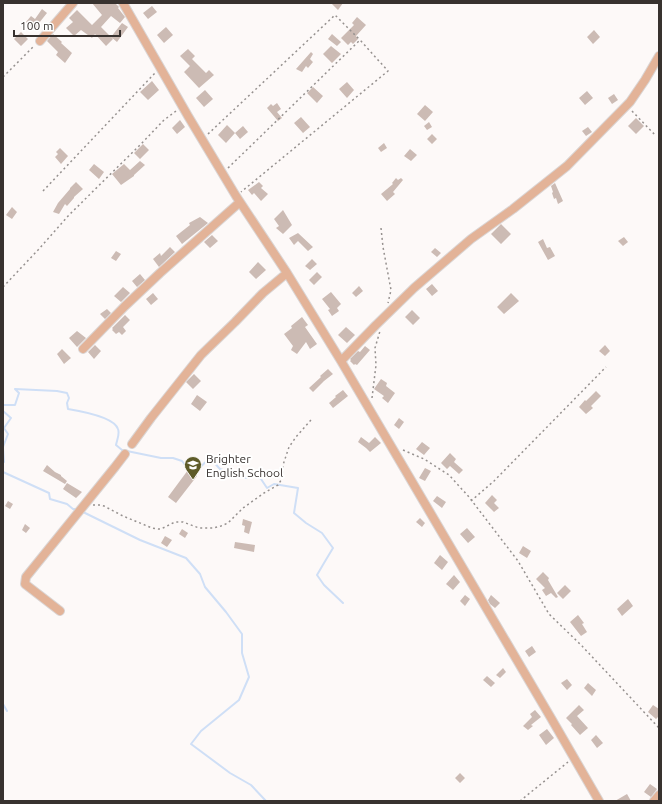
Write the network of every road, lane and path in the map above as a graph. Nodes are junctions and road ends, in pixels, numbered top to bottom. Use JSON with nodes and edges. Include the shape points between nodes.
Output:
{"nodes":[{"id":1,"x":73,"y":3,"type":"edge"},
{"id":2,"x":123,"y":3,"type":"edge"},
{"id":3,"x":360,"y":40,"type":"junction"},
{"id":4,"x":40,"y":41,"type":"joint"},
{"id":5,"x":659,"y":56,"type":"edge"},
{"id":6,"x":160,"y":67,"type":"junction"},
{"id":7,"x":3,"y":77,"type":"edge"},
{"id":8,"x":626,"y":105,"type":"junction"},
{"id":9,"x":183,"y":106,"type":"junction"},
{"id":10,"x":656,"y":136,"type":"dead end"},
{"id":11,"x":202,"y":139,"type":"junction"},
{"id":12,"x":223,"y":174,"type":"junction"},
{"id":13,"x":43,"y":191,"type":"dead end"},
{"id":14,"x":238,"y":199,"type":"junction"},
{"id":15,"x":287,"y":273,"type":"junction"},
{"id":16,"x":3,"y":287,"type":"edge"},
{"id":17,"x":83,"y":349,"type":"dead end"},
{"id":18,"x":341,"y":361,"type":"junction"},
{"id":19,"x":606,"y":367,"type":"dead end"},
{"id":20,"x":311,"y":420,"type":"dead end"},
{"id":21,"x":132,"y":444,"type":"dead end"},
{"id":22,"x":390,"y":445,"type":"junction"},
{"id":23,"x":125,"y":454,"type":"dead end"},
{"id":24,"x":471,"y":501,"type":"junction"},
{"id":25,"x":81,"y":508,"type":"junction"},
{"id":26,"x":60,"y":611,"type":"dead end"},
{"id":27,"x":659,"y":728,"type":"edge"},
{"id":28,"x":575,"y":760,"type":"junction"},
{"id":29,"x":659,"y":795,"type":"edge"},
{"id":30,"x":520,"y":801,"type":"edge"},
{"id":31,"x":599,"y":801,"type":"edge"},
{"id":32,"x":654,"y":801,"type":"edge"}],
"edges":[{"from":1,"to":4,"type":"street"},
{"from":2,"to":6,"type":"street"},
{"from":3,"to":11,"type":"path","via":[[335,15]]},
{"from":3,"to":12,"type":"path"},
{"from":3,"to":14,"type":"path","via":[[388,71]]},
{"from":4,"to":7,"type":"path"},
{"from":5,"to":8,"type":"street"},
{"from":6,"to":9,"type":"street"},
{"from":6,"to":13,"type":"path"},
{"from":8,"to":10,"type":"path"},
{"from":8,"to":18,"type":"street","via":[[567,166],[414,288]]},
{"from":9,"to":11,"type":"street"},
{"from":9,"to":16,"type":"path","via":[[164,120],[69,215]]},
{"from":11,"to":12,"type":"street"},
{"from":12,"to":14,"type":"street"},
{"from":14,"to":15,"type":"street"},
{"from":14,"to":17,"type":"street"},
{"from":15,"to":18,"type":"street"},
{"from":15,"to":21,"type":"street","via":[[263,293],[201,355]]},
{"from":18,"to":22,"type":"street"},
{"from":19,"to":24,"type":"path","via":[[494,481]]},
{"from":20,"to":25,"type":"path","via":[[289,447],[283,465],[283,477],[278,485],[221,526],[199,528],[175,522],[158,529],[104,506]]},
{"from":22,"to":24,"type":"path","via":[[424,460],[449,475]]},
{"from":22,"to":28,"type":"street"},
{"from":23,"to":25,"type":"street"},
{"from":24,"to":27,"type":"path","via":[[518,561],[548,614],[582,646]]},
{"from":25,"to":26,"type":"street","via":[[26,577],[25,584]]},
{"from":28,"to":30,"type":"path"},
{"from":28,"to":31,"type":"street"},
{"from":29,"to":32,"type":"street"}]}
